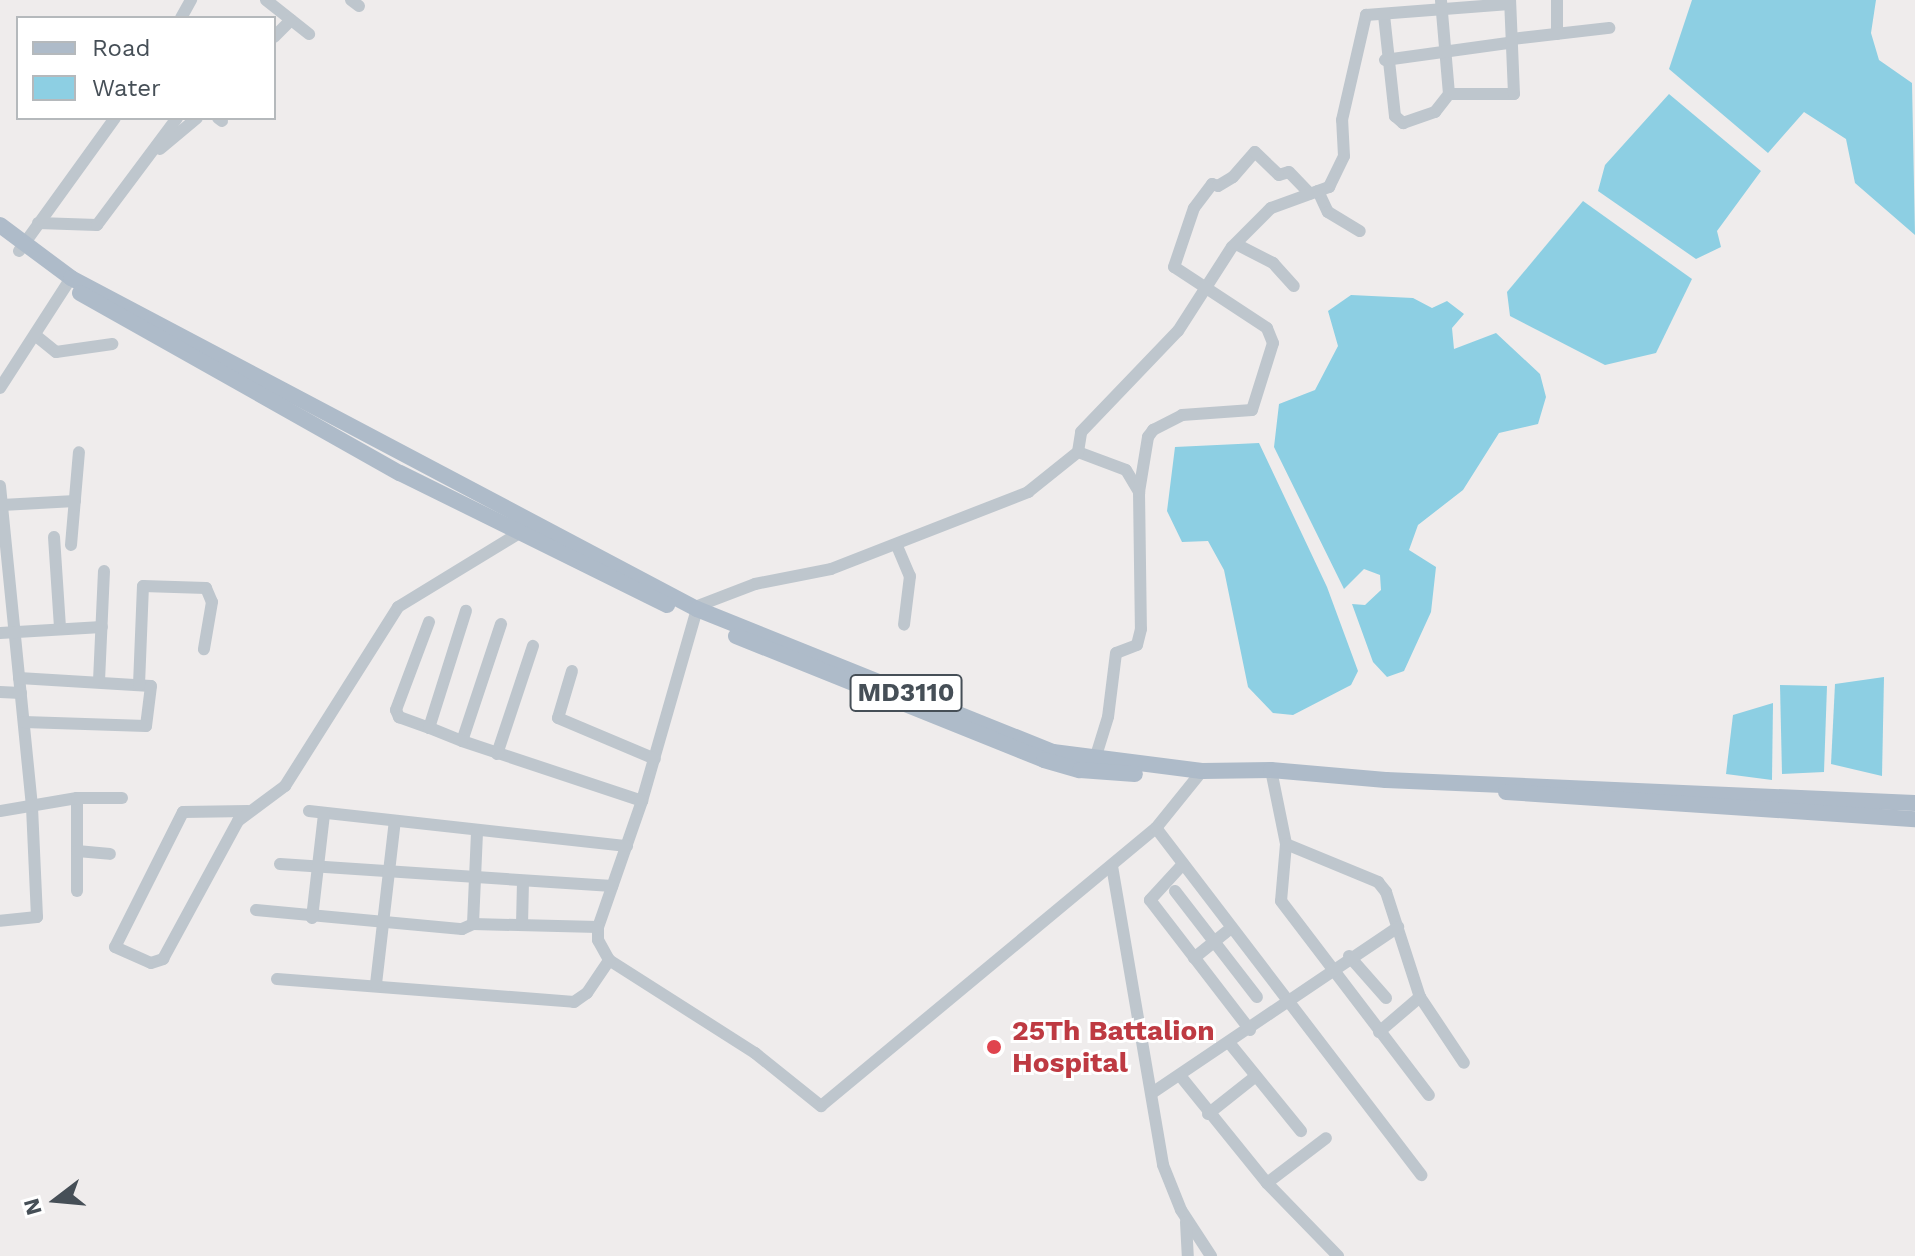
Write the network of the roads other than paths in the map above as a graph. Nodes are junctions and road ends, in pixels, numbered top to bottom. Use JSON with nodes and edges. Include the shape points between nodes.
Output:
{"nodes":[{"id":1,"x":266,"y":0,"type":"edge"},
{"id":2,"x":1557,"y":0,"type":"edge"},
{"id":3,"x":1510,"y":2,"type":"edge"},
{"id":4,"x":1441,"y":5,"type":"edge"},
{"id":5,"x":1384,"y":15,"type":"junction"},
{"id":6,"x":291,"y":20,"type":"junction"},
{"id":7,"x":1609,"y":28,"type":"dead end"},
{"id":8,"x":309,"y":34,"type":"dead end"},
{"id":9,"x":1557,"y":34,"type":"junction"},
{"id":10,"x":276,"y":35,"type":"edge"},
{"id":11,"x":1510,"y":41,"type":"junction"},
{"id":12,"x":1448,"y":52,"type":"junction"},
{"id":13,"x":1385,"y":60,"type":"junction"},
{"id":14,"x":1449,"y":94,"type":"junction"},
{"id":15,"x":114,"y":120,"type":"edge"},
{"id":16,"x":176,"y":120,"type":"edge"},
{"id":17,"x":195,"y":120,"type":"edge"},
{"id":18,"x":144,"y":163,"type":"junction"},
{"id":19,"x":1314,"y":192,"type":"junction"},
{"id":20,"x":38,"y":223,"type":"junction"},
{"id":21,"x":0,"y":225,"type":"edge"},
{"id":22,"x":1360,"y":231,"type":"dead end"},
{"id":23,"x":0,"y":238,"type":"edge"},
{"id":24,"x":1236,"y":244,"type":"junction"},
{"id":25,"x":21,"y":247,"type":"junction"},
{"id":26,"x":69,"y":282,"type":"junction"},
{"id":27,"x":1294,"y":286,"type":"dead end"},
{"id":28,"x":1204,"y":290,"type":"junction"},
{"id":29,"x":35,"y":335,"type":"junction"},
{"id":30,"x":112,"y":344,"type":"dead end"},
{"id":31,"x":0,"y":388,"type":"edge"},
{"id":32,"x":79,"y":452,"type":"dead end"},
{"id":33,"x":1078,"y":452,"type":"junction"},
{"id":34,"x":0,"y":486,"type":"edge"},
{"id":35,"x":1139,"y":492,"type":"junction"},
{"id":36,"x":75,"y":501,"type":"junction"},
{"id":37,"x":2,"y":505,"type":"junction"},
{"id":38,"x":519,"y":533,"type":"junction"},
{"id":39,"x":54,"y":537,"type":"dead end"},
{"id":40,"x":71,"y":545,"type":"dead end"},
{"id":41,"x":897,"y":546,"type":"junction"},
{"id":42,"x":104,"y":571,"type":"dead end"},
{"id":43,"x":5,"y":588,"type":"edge"},
{"id":44,"x":466,"y":611,"type":"dead end"},
{"id":45,"x":695,"y":611,"type":"junction"},
{"id":46,"x":429,"y":622,"type":"dead end"},
{"id":47,"x":501,"y":624,"type":"dead end"},
{"id":48,"x":904,"y":625,"type":"dead end"},
{"id":49,"x":102,"y":627,"type":"junction"},
{"id":50,"x":60,"y":628,"type":"junction"},
{"id":51,"x":14,"y":632,"type":"junction"},
{"id":52,"x":0,"y":633,"type":"edge"},
{"id":53,"x":533,"y":646,"type":"dead end"},
{"id":54,"x":204,"y":649,"type":"dead end"},
{"id":55,"x":572,"y":671,"type":"dead end"},
{"id":56,"x":19,"y":678,"type":"junction"},
{"id":57,"x":99,"y":681,"type":"junction"},
{"id":58,"x":139,"y":685,"type":"junction"},
{"id":59,"x":0,"y":692,"type":"edge"},
{"id":60,"x":21,"y":693,"type":"junction"},
{"id":61,"x":24,"y":722,"type":"junction"},
{"id":62,"x":429,"y":728,"type":"junction"},
{"id":63,"x":462,"y":741,"type":"junction"},
{"id":64,"x":497,"y":754,"type":"junction"},
{"id":65,"x":655,"y":759,"type":"junction"},
{"id":66,"x":1095,"y":759,"type":"junction"},
{"id":67,"x":1200,"y":774,"type":"junction"},
{"id":68,"x":1272,"y":775,"type":"junction"},
{"id":69,"x":77,"y":798,"type":"junction"},
{"id":70,"x":122,"y":798,"type":"dead end"},
{"id":71,"x":642,"y":801,"type":"junction"},
{"id":72,"x":1915,"y":803,"type":"edge"},
{"id":73,"x":32,"y":807,"type":"junction"},
{"id":74,"x":0,"y":811,"type":"edge"},
{"id":75,"x":248,"y":811,"type":"junction"},
{"id":76,"x":309,"y":811,"type":"dead end"},
{"id":77,"x":324,"y":814,"type":"junction"},
{"id":78,"x":1915,"y":819,"type":"edge"},
{"id":79,"x":395,"y":821,"type":"junction"},
{"id":80,"x":1156,"y":828,"type":"junction"},
{"id":81,"x":477,"y":831,"type":"junction"},
{"id":82,"x":1286,"y":844,"type":"junction"},
{"id":83,"x":627,"y":846,"type":"junction"},
{"id":84,"x":77,"y":851,"type":"junction"},
{"id":85,"x":110,"y":854,"type":"dead end"},
{"id":86,"x":280,"y":864,"type":"dead end"},
{"id":87,"x":1183,"y":864,"type":"junction"},
{"id":88,"x":1112,"y":866,"type":"junction"},
{"id":89,"x":317,"y":868,"type":"junction"},
{"id":90,"x":389,"y":872,"type":"junction"},
{"id":91,"x":473,"y":878,"type":"junction"},
{"id":92,"x":523,"y":881,"type":"junction"},
{"id":93,"x":612,"y":886,"type":"junction"},
{"id":94,"x":77,"y":891,"type":"dead end"},
{"id":95,"x":1175,"y":891,"type":"dead end"},
{"id":96,"x":256,"y":910,"type":"dead end"},
{"id":97,"x":312,"y":918,"type":"junction"},
{"id":98,"x":0,"y":921,"type":"edge"},
{"id":99,"x":383,"y":923,"type":"junction"},
{"id":100,"x":473,"y":924,"type":"junction"},
{"id":101,"x":522,"y":925,"type":"junction"},
{"id":102,"x":598,"y":927,"type":"junction"},
{"id":103,"x":1398,"y":927,"type":"junction"},
{"id":104,"x":1231,"y":928,"type":"junction"},
{"id":105,"x":1214,"y":942,"type":"junction"},
{"id":106,"x":1349,"y":956,"type":"junction"},
{"id":107,"x":1194,"y":958,"type":"junction"},
{"id":108,"x":609,"y":960,"type":"junction"},
{"id":109,"x":1329,"y":970,"type":"junction"},
{"id":110,"x":277,"y":979,"type":"dead end"},
{"id":111,"x":376,"y":984,"type":"junction"},
{"id":112,"x":1257,"y":997,"type":"dead end"},
{"id":113,"x":1420,"y":997,"type":"junction"},
{"id":114,"x":1386,"y":998,"type":"dead end"},
{"id":115,"x":1289,"y":1000,"type":"junction"},
{"id":116,"x":1250,"y":1030,"type":"junction"},
{"id":117,"x":1379,"y":1032,"type":"junction"},
{"id":118,"x":1231,"y":1045,"type":"junction"},
{"id":119,"x":1464,"y":1063,"type":"dead end"},
{"id":120,"x":1256,"y":1076,"type":"junction"},
{"id":121,"x":1182,"y":1078,"type":"junction"},
{"id":122,"x":1152,"y":1093,"type":"junction"},
{"id":123,"x":1429,"y":1095,"type":"dead end"},
{"id":124,"x":1208,"y":1114,"type":"junction"},
{"id":125,"x":1301,"y":1131,"type":"dead end"},
{"id":126,"x":1326,"y":1138,"type":"dead end"},
{"id":127,"x":1421,"y":1175,"type":"dead end"},
{"id":128,"x":1267,"y":1183,"type":"junction"},
{"id":129,"x":1185,"y":1219,"type":"junction"},
{"id":130,"x":1188,"y":1256,"type":"edge"},
{"id":131,"x":1211,"y":1256,"type":"edge"},
{"id":132,"x":1338,"y":1256,"type":"edge"}],
"edges":[{"from":1,"to":6,"type":"street"},
{"from":2,"to":9,"type":"street"},
{"from":3,"to":4,"type":"street"},
{"from":3,"to":11,"type":"street"},
{"from":4,"to":5,"type":"street"},
{"from":4,"to":12,"type":"street"},
{"from":5,"to":13,"type":"street"},
{"from":5,"to":19,"type":"street","via":[[1366,15],[1342,120],[1344,156],[1329,187]]},
{"from":6,"to":8,"type":"street"},
{"from":6,"to":10,"type":"street"},
{"from":7,"to":9,"type":"street"},
{"from":9,"to":11,"type":"street"},
{"from":11,"to":12,"type":"street"},
{"from":11,"to":14,"type":"street","via":[[1514,94]]},
{"from":12,"to":13,"type":"street"},
{"from":12,"to":14,"type":"street"},
{"from":13,"to":14,"type":"street","via":[[1395,116],[1403,123],[1435,112]]},
{"from":15,"to":20,"type":"street"},
{"from":16,"to":18,"type":"street"},
{"from":17,"to":18,"type":"street"},
{"from":18,"to":20,"type":"street","via":[[97,225]]},
{"from":19,"to":22,"type":"street","via":[[1328,212]]},
{"from":19,"to":24,"type":"street","via":[[1271,208]]},
{"from":19,"to":28,"type":"street","via":[[1289,172],[1279,175],[1255,152],[1233,177],[1212,184],[1194,208],[1174,267]]},
{"from":20,"to":25,"type":"street"},
{"from":21,"to":25,"type":"main road","number":"MD3110"},
{"from":23,"to":25,"type":"main road","number":"MD3110"},
{"from":24,"to":27,"type":"street","via":[[1273,263]]},
{"from":24,"to":28,"type":"street"},
{"from":25,"to":26,"type":"main road","number":"MD3110"},
{"from":26,"to":29,"type":"street"},
{"from":26,"to":38,"type":"main road","number":"MD3110","via":[[187,357]]},
{"from":26,"to":45,"type":"main road","number":"MD3110"},
{"from":28,"to":33,"type":"street","via":[[1178,331],[1081,432]]},
{"from":28,"to":35,"type":"street","via":[[1273,335],[1255,406],[1182,415],[1160,424],[1148,437]]},
{"from":29,"to":30,"type":"street","via":[[56,352]]},
{"from":29,"to":31,"type":"street"},
{"from":32,"to":36,"type":"street"},
{"from":33,"to":35,"type":"street","via":[[1126,470]]},
{"from":33,"to":41,"type":"street","via":[[1028,492]]},
{"from":34,"to":37,"type":"street"},
{"from":35,"to":66,"type":"street","via":[[1141,629],[1137,645],[1116,653],[1108,717]]},
{"from":36,"to":37,"type":"street"},
{"from":36,"to":40,"type":"street"},
{"from":37,"to":43,"type":"street"},
{"from":38,"to":45,"type":"main road","number":"MD3110"},
{"from":38,"to":75,"type":"street","via":[[398,607],[285,786]]},
{"from":39,"to":50,"type":"street"},
{"from":41,"to":45,"type":"street","via":[[831,569],[755,584]]},
{"from":41,"to":48,"type":"street","via":[[910,576]]},
{"from":42,"to":49,"type":"street"},
{"from":43,"to":51,"type":"street"},
{"from":44,"to":62,"type":"street"},
{"from":45,"to":65,"type":"street"},
{"from":45,"to":66,"type":"main road","number":"MD3110","via":[[1053,752]]},
{"from":45,"to":67,"type":"main road","number":"MD3110","via":[[1044,760],[1080,770]]},
{"from":46,"to":62,"type":"street","via":[[396,710],[399,717]]},
{"from":47,"to":63,"type":"street"},
{"from":49,"to":50,"type":"street"},
{"from":49,"to":57,"type":"street"},
{"from":50,"to":51,"type":"street"},
{"from":51,"to":52,"type":"street"},
{"from":51,"to":56,"type":"street"},
{"from":53,"to":64,"type":"street"},
{"from":54,"to":58,"type":"street","via":[[212,602],[206,588],[143,586]]},
{"from":55,"to":65,"type":"street","via":[[558,718]]},
{"from":56,"to":57,"type":"street"},
{"from":56,"to":60,"type":"street"},
{"from":57,"to":58,"type":"street"},
{"from":58,"to":61,"type":"street","via":[[151,686],[146,726]]},
{"from":59,"to":60,"type":"street"},
{"from":60,"to":61,"type":"street"},
{"from":61,"to":73,"type":"street"},
{"from":62,"to":63,"type":"street"},
{"from":63,"to":64,"type":"street"},
{"from":64,"to":71,"type":"street"},
{"from":65,"to":71,"type":"street"},
{"from":66,"to":67,"type":"main road","number":"MD3110"},
{"from":67,"to":68,"type":"main road","number":"MD3110"},
{"from":67,"to":80,"type":"street"},
{"from":68,"to":72,"type":"main road","number":"MD3110"},
{"from":68,"to":78,"type":"main road","number":"MD3110"},
{"from":68,"to":82,"type":"street"},
{"from":69,"to":70,"type":"street"},
{"from":69,"to":73,"type":"street"},
{"from":69,"to":84,"type":"street"},
{"from":71,"to":83,"type":"street"},
{"from":73,"to":74,"type":"street"},
{"from":73,"to":98,"type":"street","via":[[37,917]]},
{"from":75,"to":75,"type":"street","via":[[163,959],[151,963],[115,947],[183,812]]},
{"from":76,"to":77,"type":"street"},
{"from":77,"to":79,"type":"street"},
{"from":77,"to":89,"type":"street"},
{"from":79,"to":81,"type":"street"},
{"from":79,"to":90,"type":"street"},
{"from":80,"to":87,"type":"street"},
{"from":80,"to":88,"type":"street"},
{"from":81,"to":83,"type":"street"},
{"from":81,"to":91,"type":"street"},
{"from":82,"to":103,"type":"street","via":[[1378,882]]},
{"from":82,"to":109,"type":"street","via":[[1281,901]]},
{"from":83,"to":93,"type":"street"},
{"from":84,"to":85,"type":"street"},
{"from":84,"to":94,"type":"street"},
{"from":86,"to":89,"type":"street"},
{"from":87,"to":104,"type":"street"},
{"from":87,"to":107,"type":"street","via":[[1150,900]]},
{"from":88,"to":108,"type":"street","via":[[821,1106],[755,1053]]},
{"from":88,"to":122,"type":"street"},
{"from":89,"to":90,"type":"street"},
{"from":89,"to":97,"type":"street"},
{"from":90,"to":91,"type":"street"},
{"from":90,"to":99,"type":"street"},
{"from":91,"to":92,"type":"street"},
{"from":91,"to":100,"type":"street"},
{"from":92,"to":93,"type":"street"},
{"from":92,"to":101,"type":"street"},
{"from":93,"to":102,"type":"street"},
{"from":95,"to":105,"type":"street"},
{"from":96,"to":97,"type":"street"},
{"from":97,"to":99,"type":"street"},
{"from":99,"to":100,"type":"street","via":[[462,929]]},
{"from":99,"to":111,"type":"street"},
{"from":100,"to":101,"type":"street"},
{"from":101,"to":102,"type":"street"},
{"from":102,"to":108,"type":"street"},
{"from":103,"to":106,"type":"street"},
{"from":103,"to":113,"type":"street"},
{"from":104,"to":105,"type":"street"},
{"from":104,"to":115,"type":"street"},
{"from":105,"to":107,"type":"street"},
{"from":105,"to":112,"type":"street"},
{"from":106,"to":109,"type":"street"},
{"from":106,"to":114,"type":"street"},
{"from":107,"to":116,"type":"street"},
{"from":108,"to":111,"type":"street","via":[[587,993],[574,1002]]},
{"from":109,"to":115,"type":"street"},
{"from":109,"to":117,"type":"street"},
{"from":110,"to":111,"type":"street"},
{"from":113,"to":117,"type":"street"},
{"from":113,"to":119,"type":"street"},
{"from":115,"to":116,"type":"street"},
{"from":115,"to":127,"type":"street"},
{"from":116,"to":118,"type":"street"},
{"from":117,"to":123,"type":"street"},
{"from":118,"to":120,"type":"street"},
{"from":118,"to":121,"type":"street"},
{"from":120,"to":124,"type":"street"},
{"from":120,"to":125,"type":"street"},
{"from":121,"to":122,"type":"street"},
{"from":121,"to":124,"type":"street"},
{"from":122,"to":129,"type":"street","via":[[1163,1165]]},
{"from":124,"to":128,"type":"street"},
{"from":126,"to":128,"type":"street"},
{"from":128,"to":132,"type":"street"},
{"from":129,"to":130,"type":"street"},
{"from":129,"to":131,"type":"street"}]}
